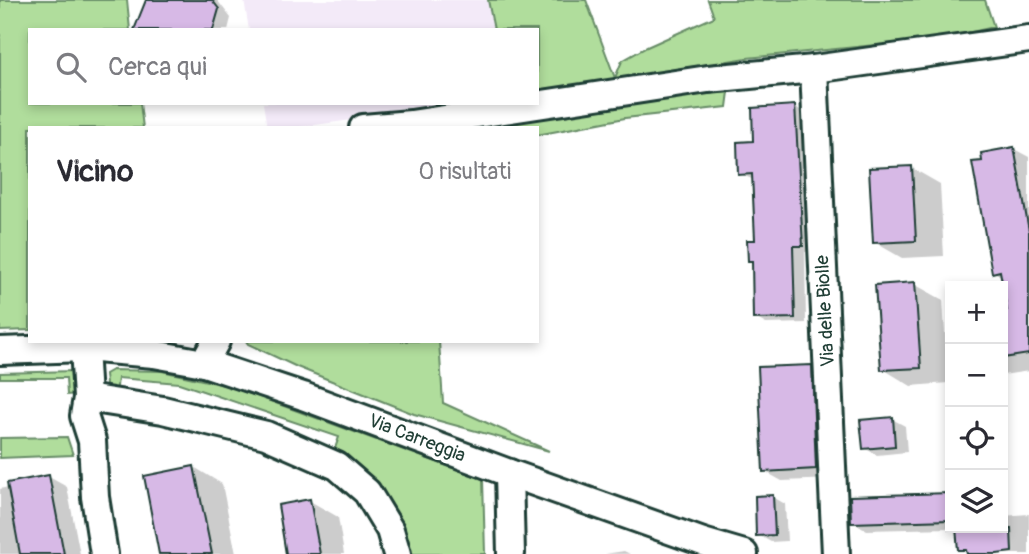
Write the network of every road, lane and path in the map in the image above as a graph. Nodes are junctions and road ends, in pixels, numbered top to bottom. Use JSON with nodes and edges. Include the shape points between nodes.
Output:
{"nodes":[{"id":1,"x":1029,"y":39,"type":"edge"},
{"id":2,"x":814,"y":69,"type":"junction"},
{"id":3,"x":537,"y":105,"type":"edge"},
{"id":4,"x":539,"y":105,"type":"edge"},
{"id":5,"x":387,"y":126,"type":"edge"},
{"id":6,"x":85,"y":348,"type":"junction"},
{"id":7,"x":0,"y":351,"type":"edge"},
{"id":8,"x":210,"y":352,"type":"edge"},
{"id":9,"x":88,"y":398,"type":"junction"},
{"id":10,"x":509,"y":473,"type":"junction"},
{"id":11,"x":104,"y":554,"type":"edge"},
{"id":12,"x":397,"y":554,"type":"edge"},
{"id":13,"x":511,"y":554,"type":"edge"},
{"id":14,"x":744,"y":554,"type":"edge"},
{"id":15,"x":836,"y":554,"type":"edge"}],
"edges":[{"from":1,"to":2,"type":"street"},
{"from":2,"to":4,"type":"street","via":[[709,79]]},
{"from":2,"to":15,"type":"street","name":"Via delle Biolle"},
{"from":3,"to":5,"type":"street"},
{"from":6,"to":7,"type":"street","name":"Via Carreggia"},
{"from":6,"to":8,"type":"street","name":"Via Carreggia","via":[[154,354]]},
{"from":6,"to":9,"type":"street"},
{"from":8,"to":10,"type":"street","name":"Via Carreggia","via":[[303,396]]},
{"from":9,"to":11,"type":"street","via":[[84,416],[92,441]]},
{"from":9,"to":12,"type":"street","via":[[163,410],[266,435],[337,466],[368,492],[390,530]]},
{"from":10,"to":13,"type":"street"},
{"from":10,"to":14,"type":"street","name":"Via Carreggia"}]}
